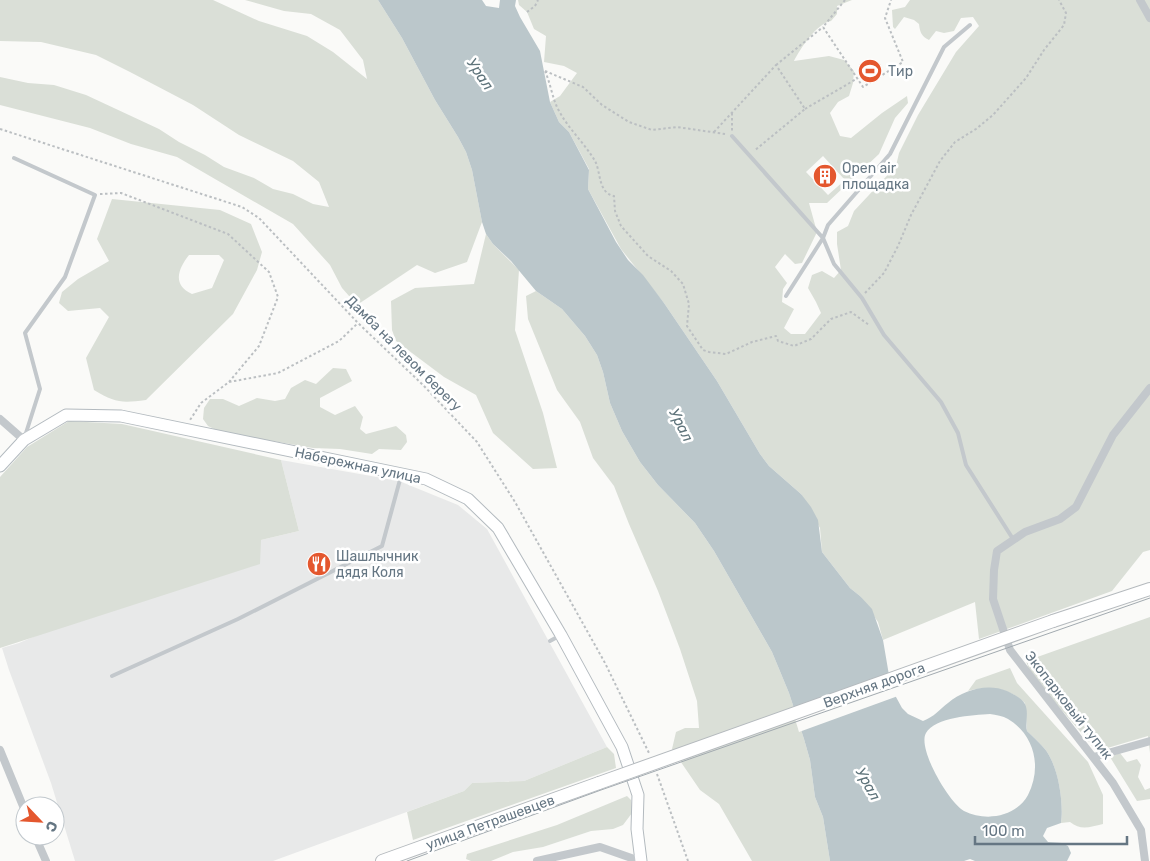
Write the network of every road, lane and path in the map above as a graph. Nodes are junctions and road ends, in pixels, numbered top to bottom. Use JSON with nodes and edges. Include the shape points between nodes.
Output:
{"nodes":[{"id":1,"x":538,"y":0,"type":"edge"},
{"id":2,"x":845,"y":0,"type":"edge"},
{"id":3,"x":891,"y":0,"type":"edge"},
{"id":4,"x":1059,"y":0,"type":"edge"},
{"id":5,"x":1140,"y":0,"type":"edge"},
{"id":6,"x":527,"y":12,"type":"dead end"},
{"id":7,"x":1150,"y":18,"type":"edge"},
{"id":8,"x":970,"y":25,"type":"dead end"},
{"id":9,"x":823,"y":27,"type":"junction"},
{"id":10,"x":776,"y":65,"type":"junction"},
{"id":11,"x":858,"y":78,"type":"junction"},
{"id":12,"x":805,"y":109,"type":"junction"},
{"id":13,"x":732,"y":113,"type":"junction"},
{"id":14,"x":0,"y":129,"type":"edge"},
{"id":15,"x":714,"y":132,"type":"junction"},
{"id":16,"x":732,"y":136,"type":"junction"},
{"id":17,"x":749,"y":155,"type":"junction"},
{"id":18,"x":14,"y":158,"type":"dead end"},
{"id":19,"x":95,"y":195,"type":"junction"},
{"id":20,"x":823,"y":238,"type":"junction"},
{"id":21,"x":786,"y":296,"type":"dead end"},
{"id":22,"x":862,"y":298,"type":"junction"},
{"id":23,"x":358,"y":323,"type":"junction"},
{"id":24,"x":884,"y":334,"type":"junction"},
{"id":25,"x":229,"y":382,"type":"junction"},
{"id":26,"x":1150,"y":388,"type":"edge"},
{"id":27,"x":0,"y":419,"type":"edge"},
{"id":28,"x":184,"y":429,"type":"junction"},
{"id":29,"x":24,"y":440,"type":"junction"},
{"id":30,"x":0,"y":466,"type":"edge"},
{"id":31,"x":402,"y":474,"type":"junction"},
{"id":32,"x":1013,"y":539,"type":"junction"},
{"id":33,"x":1150,"y":589,"type":"edge"},
{"id":34,"x":561,"y":635,"type":"junction"},
{"id":35,"x":550,"y":641,"type":"dead end"},
{"id":36,"x":112,"y":676,"type":"dead end"},
{"id":37,"x":1150,"y":740,"type":"edge"},
{"id":38,"x":0,"y":750,"type":"edge"},
{"id":39,"x":650,"y":755,"type":"dead end"},
{"id":40,"x":1094,"y":757,"type":"junction"},
{"id":41,"x":599,"y":783,"type":"joint"},
{"id":42,"x":662,"y":787,"type":"dead end"},
{"id":43,"x":19,"y":796,"type":"edge"},
{"id":44,"x":40,"y":846,"type":"edge"},
{"id":45,"x":46,"y":861,"type":"edge"},
{"id":46,"x":382,"y":861,"type":"edge"},
{"id":47,"x":537,"y":861,"type":"edge"},
{"id":48,"x":641,"y":861,"type":"edge"},
{"id":49,"x":688,"y":861,"type":"edge"},
{"id":50,"x":1145,"y":861,"type":"edge"}],
"edges":[{"from":1,"to":6,"type":"path"},
{"from":2,"to":9,"type":"path"},
{"from":3,"to":11,"type":"path","via":[[885,18],[903,62],[863,87]]},
{"from":4,"to":22,"type":"path","via":[[1066,13],[1064,25],[1026,78],[993,115],[955,142],[940,161],[884,273]]},
{"from":5,"to":7,"type":"street"},
{"from":8,"to":20,"type":"lane","via":[[944,47],[890,154],[828,225]]},
{"from":9,"to":10,"type":"path"},
{"from":9,"to":11,"type":"path"},
{"from":10,"to":12,"type":"path"},
{"from":10,"to":13,"type":"path"},
{"from":11,"to":12,"type":"path"},
{"from":12,"to":17,"type":"path"},
{"from":13,"to":15,"type":"path"},
{"from":13,"to":16,"type":"path"},
{"from":14,"to":23,"type":"path","name":"Дамба на левом берегу","via":[[242,207],[259,218]]},
{"from":15,"to":16,"type":"path"},
{"from":15,"to":24,"type":"path","via":[[677,127],[652,130],[629,122],[602,105],[583,87],[545,71],[557,107],[596,163],[606,192],[614,196],[614,211],[621,226],[648,256],[683,284],[688,304],[687,326],[703,350],[726,354],[776,336],[778,340],[794,346],[811,339],[831,319],[851,312]]},
{"from":16,"to":17,"type":"lane"},
{"from":17,"to":20,"type":"lane"},
{"from":18,"to":19,"type":"lane"},
{"from":19,"to":25,"type":"path","via":[[120,193],[228,234],[269,272],[278,297],[260,346]]},
{"from":19,"to":29,"type":"lane","via":[[65,277],[25,333],[40,389]]},
{"from":20,"to":21,"type":"lane"},
{"from":20,"to":22,"type":"lane","via":[[834,264]]},
{"from":22,"to":24,"type":"lane"},
{"from":23,"to":25,"type":"path","via":[[339,341],[278,373]]},
{"from":23,"to":39,"type":"path","name":"Дамба на левом берегу","via":[[477,442],[515,502],[605,663]]},
{"from":24,"to":32,"type":"lane","via":[[941,402],[958,433],[966,465]]},
{"from":25,"to":28,"type":"path","via":[[201,403]]},
{"from":26,"to":32,"type":"street","name":"Экопарковый тупик","via":[[1113,435],[1076,508],[1060,520]]},
{"from":27,"to":29,"type":"street"},
{"from":28,"to":29,"type":"main road","name":"Набережная улица","via":[[121,416],[66,415]]},
{"from":28,"to":31,"type":"main road","name":"Набережная улица"},
{"from":29,"to":30,"type":"main road","name":"Набережная улица"},
{"from":31,"to":34,"type":"main road","name":"Набережная улица","via":[[426,479],[468,499],[498,528]]},
{"from":31,"to":36,"type":"lane","via":[[382,546]]},
{"from":32,"to":40,"type":"street","name":"Экопарковый тупик","via":[[997,551],[993,599],[1010,650]]},
{"from":33,"to":41,"type":"main road","name":"Верхняя дорога","bridge":true},
{"from":34,"to":35,"type":"lane"},
{"from":34,"to":48,"type":"main road","name":"Набережная улица","via":[[622,747],[638,795],[637,829]]},
{"from":37,"to":40,"type":"street"},
{"from":38,"to":43,"type":"street"},
{"from":40,"to":50,"type":"street","name":"Экопарковый тупик","via":[[1140,830]]},
{"from":41,"to":46,"type":"main road","name":"улица Петрашевцев"},
{"from":42,"to":49,"type":"path"},
{"from":44,"to":45,"type":"street"},
{"from":47,"to":48,"type":"street","via":[[600,846]]}]}
